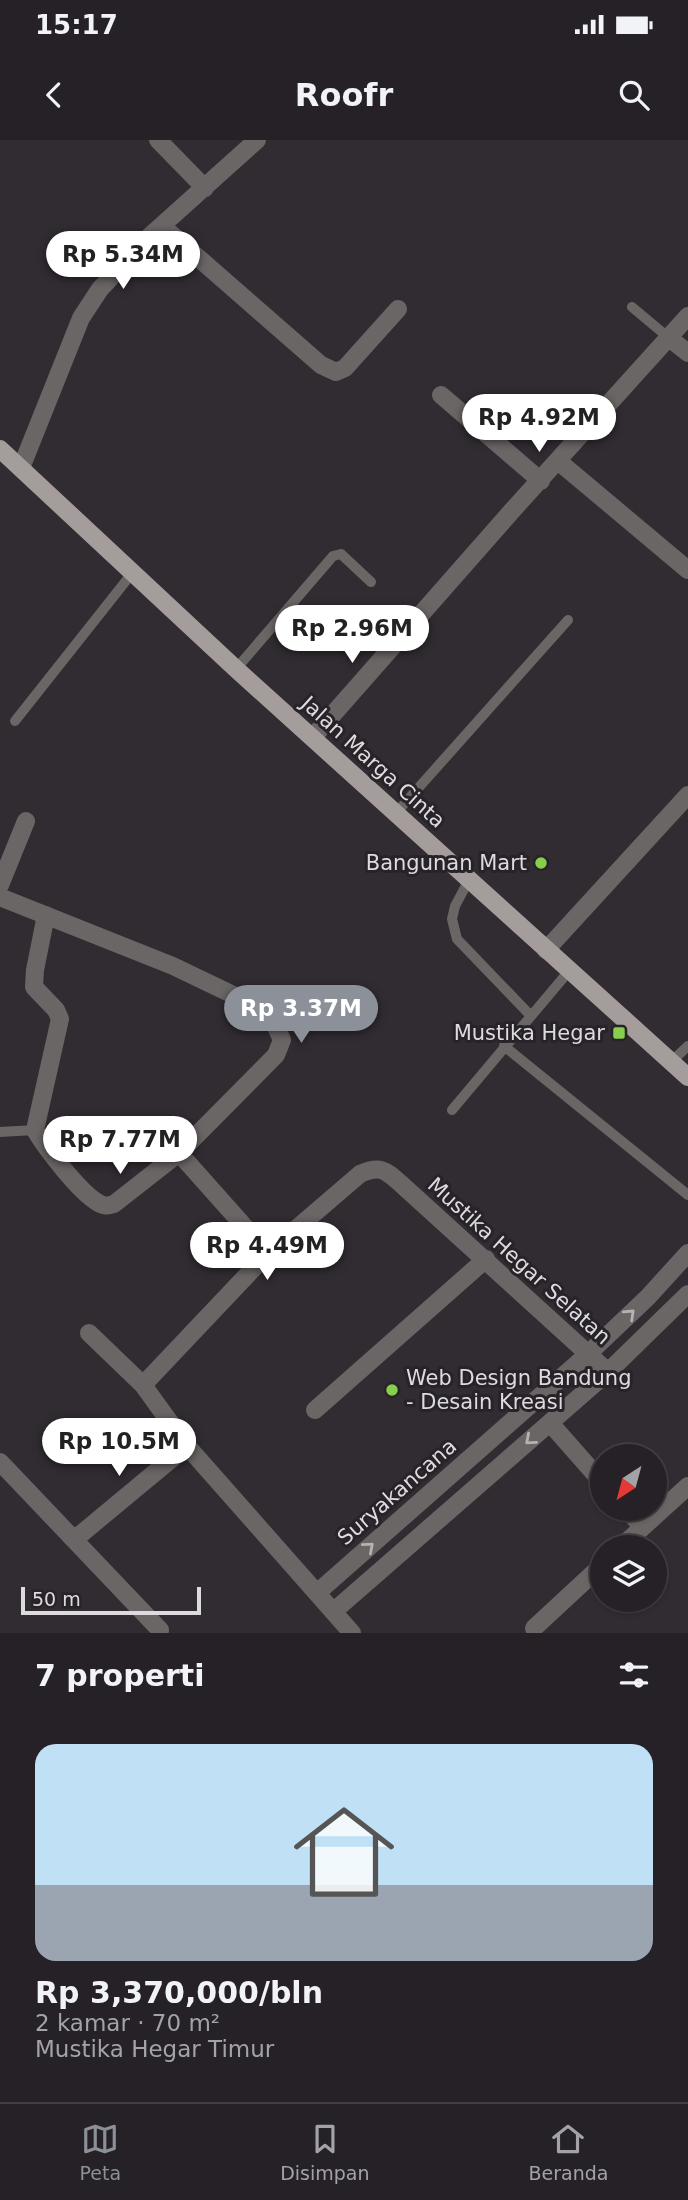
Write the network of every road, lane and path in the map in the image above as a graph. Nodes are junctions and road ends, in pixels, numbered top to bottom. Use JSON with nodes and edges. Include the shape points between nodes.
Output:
{"nodes":[{"id":1,"x":158,"y":140,"type":"edge"},
{"id":2,"x":257,"y":140,"type":"edge"},
{"id":3,"x":205,"y":188,"type":"junction"},
{"id":4,"x":162,"y":226,"type":"junction"},
{"id":5,"x":632,"y":307,"type":"dead end"},
{"id":6,"x":398,"y":309,"type":"dead end"},
{"id":7,"x":688,"y":316,"type":"edge"},
{"id":8,"x":669,"y":338,"type":"junction"},
{"id":9,"x":688,"y":353,"type":"edge"},
{"id":10,"x":441,"y":395,"type":"dead end"},
{"id":11,"x":0,"y":449,"type":"edge"},
{"id":12,"x":558,"y":461,"type":"junction"},
{"id":13,"x":21,"y":468,"type":"junction"},
{"id":14,"x":541,"y":481,"type":"junction"},
{"id":15,"x":688,"y":570,"type":"edge"},
{"id":16,"x":133,"y":572,"type":"junction"},
{"id":17,"x":372,"y":582,"type":"dead end"},
{"id":18,"x":568,"y":620,"type":"dead end"},
{"id":19,"x":236,"y":669,"type":"junction"},
{"id":20,"x":15,"y":721,"type":"dead end"},
{"id":21,"x":313,"y":737,"type":"junction"},
{"id":22,"x":688,"y":795,"type":"edge"},
{"id":23,"x":396,"y":813,"type":"junction"},
{"id":24,"x":26,"y":821,"type":"dead end"},
{"id":25,"x":469,"y":880,"type":"junction"},
{"id":26,"x":0,"y":885,"type":"edge"},
{"id":27,"x":0,"y":897,"type":"edge"},
{"id":28,"x":46,"y":915,"type":"junction"},
{"id":29,"x":546,"y":950,"type":"junction"},
{"id":30,"x":569,"y":971,"type":"junction"},
{"id":31,"x":531,"y":1016,"type":"junction"},
{"id":32,"x":504,"y":1046,"type":"junction"},
{"id":33,"x":688,"y":1046,"type":"edge"},
{"id":34,"x":671,"y":1062,"type":"junction"},
{"id":35,"x":688,"y":1077,"type":"edge"},
{"id":36,"x":452,"y":1110,"type":"dead end"},
{"id":37,"x":35,"y":1129,"type":"junction"},
{"id":38,"x":0,"y":1132,"type":"edge"},
{"id":39,"x":179,"y":1153,"type":"junction"},
{"id":40,"x":688,"y":1195,"type":"edge"},
{"id":41,"x":268,"y":1253,"type":"junction"},
{"id":42,"x":688,"y":1253,"type":"edge"},
{"id":43,"x":486,"y":1259,"type":"junction"},
{"id":44,"x":688,"y":1294,"type":"edge"},
{"id":45,"x":89,"y":1333,"type":"dead end"},
{"id":46,"x":588,"y":1354,"type":"junction"},
{"id":47,"x":608,"y":1372,"type":"junction"},
{"id":48,"x":143,"y":1385,"type":"junction"},
{"id":49,"x":315,"y":1410,"type":"dead end"},
{"id":50,"x":550,"y":1423,"type":"junction"},
{"id":51,"x":187,"y":1446,"type":"junction"},
{"id":52,"x":0,"y":1462,"type":"edge"},
{"id":53,"x":590,"y":1468,"type":"edge"},
{"id":54,"x":688,"y":1486,"type":"edge"},
{"id":55,"x":637,"y":1521,"type":"edge"},
{"id":56,"x":642,"y":1527,"type":"junction"},
{"id":57,"x":634,"y":1535,"type":"edge"},
{"id":58,"x":75,"y":1539,"type":"junction"},
{"id":59,"x":590,"y":1576,"type":"edge"},
{"id":60,"x":318,"y":1592,"type":"junction"},
{"id":61,"x":334,"y":1611,"type":"junction"},
{"id":62,"x":534,"y":1628,"type":"dead end"},
{"id":63,"x":160,"y":1630,"type":"dead end"},
{"id":64,"x":352,"y":1633,"type":"edge"}],
"edges":[{"from":1,"to":3,"type":"street"},
{"from":2,"to":3,"type":"street"},
{"from":3,"to":4,"type":"street"},
{"from":4,"to":6,"type":"street","via":[[321,365],[336,372],[345,368]]},
{"from":4,"to":13,"type":"street","via":[[115,271],[81,318]]},
{"from":5,"to":8,"type":"lane"},
{"from":7,"to":8,"type":"street"},
{"from":8,"to":9,"type":"street"},
{"from":8,"to":12,"type":"street"},
{"from":10,"to":14,"type":"street"},
{"from":11,"to":13,"type":"main road","name":"Jalan Marga Cinta"},
{"from":12,"to":14,"type":"street"},
{"from":12,"to":15,"type":"street"},
{"from":13,"to":16,"type":"main road","name":"Jalan Marga Cinta"},
{"from":14,"to":21,"type":"street"},
{"from":16,"to":19,"type":"main road","name":"Jalan Marga Cinta"},
{"from":16,"to":20,"type":"lane"},
{"from":17,"to":19,"type":"lane","via":[[341,554],[333,556]]},
{"from":18,"to":23,"type":"lane"},
{"from":19,"to":21,"type":"main road","name":"Jalan Marga Cinta"},
{"from":21,"to":23,"type":"main road","name":"Jalan Marga Cinta"},
{"from":22,"to":29,"type":"street"},
{"from":23,"to":25,"type":"main road","name":"Jalan Marga Cinta"},
{"from":24,"to":26,"type":"street"},
{"from":25,"to":29,"type":"main road","name":"Jalan Marga Cinta"},
{"from":25,"to":31,"type":"lane","via":[[452,919],[457,939]]},
{"from":27,"to":28,"type":"street"},
{"from":28,"to":37,"type":"street","via":[[34,987],[60,1019]]},
{"from":28,"to":39,"type":"street","via":[[173,965],[271,1016],[282,1040],[276,1055]]},
{"from":29,"to":30,"type":"main road","name":"Jalan Marga Cinta"},
{"from":30,"to":31,"type":"lane"},
{"from":30,"to":34,"type":"main road","name":"Jalan Marga Cinta"},
{"from":31,"to":32,"type":"lane"},
{"from":32,"to":36,"type":"lane"},
{"from":32,"to":40,"type":"lane"},
{"from":33,"to":34,"type":"lane"},
{"from":34,"to":35,"type":"main road","name":"Jalan Marga Cinta"},
{"from":37,"to":38,"type":"lane"},
{"from":37,"to":39,"type":"street","via":[[46,1149],[90,1197],[105,1206],[114,1204]]},
{"from":39,"to":41,"type":"street"},
{"from":41,"to":43,"type":"street","name":"Mustika Hegar Selatan","via":[[360,1174],[373,1168],[400,1183]]},
{"from":41,"to":48,"type":"street"},
{"from":46,"to":42,"type":"street","name":"Suryakancana","one_way":true},
{"from":43,"to":46,"type":"street","name":"Mustika Hegar Selatan"},
{"from":43,"to":49,"type":"street"},
{"from":44,"to":47,"type":"street"},
{"from":45,"to":48,"type":"street"},
{"from":46,"to":47,"type":"street","name":"Mustika Hegar Selatan"},
{"from":60,"to":46,"type":"street","name":"Suryakancana","one_way":true},
{"from":47,"to":50,"type":"street"},
{"from":48,"to":51,"type":"street"},
{"from":50,"to":53,"type":"street"},
{"from":50,"to":61,"type":"street","one_way":true},
{"from":51,"to":58,"type":"street"},
{"from":51,"to":60,"type":"street"},
{"from":52,"to":58,"type":"street"},
{"from":54,"to":56,"type":"street"},
{"from":55,"to":56,"type":"street"},
{"from":56,"to":57,"type":"street"},
{"from":58,"to":63,"type":"street"},
{"from":59,"to":62,"type":"street"},
{"from":60,"to":61,"type":"street"},
{"from":61,"to":64,"type":"street"}]}
